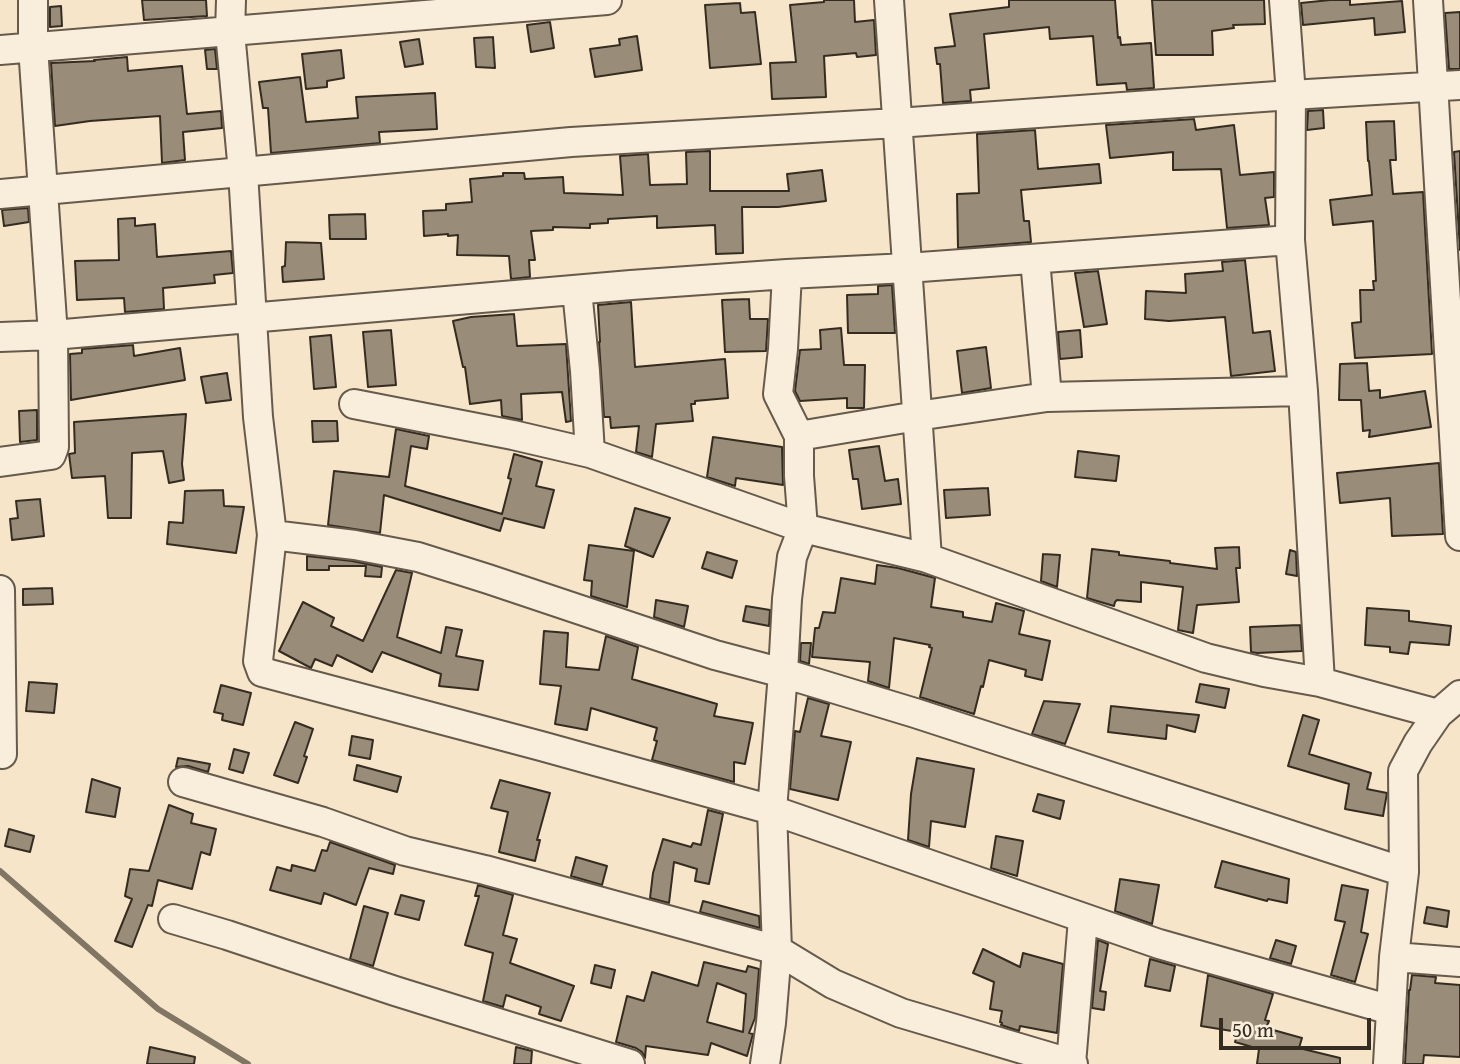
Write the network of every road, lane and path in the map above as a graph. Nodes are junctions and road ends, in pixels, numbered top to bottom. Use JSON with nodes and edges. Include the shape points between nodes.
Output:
{"nodes":[{"id":1,"x":33,"y":0,"type":"edge"},
{"id":2,"x":231,"y":0,"type":"edge"},
{"id":3,"x":607,"y":0,"type":"edge"},
{"id":4,"x":889,"y":0,"type":"edge"},
{"id":5,"x":1284,"y":0,"type":"edge"},
{"id":6,"x":1428,"y":0,"type":"edge"},
{"id":7,"x":572,"y":2,"type":"edge"},
{"id":8,"x":230,"y":32,"type":"junction"},
{"id":9,"x":33,"y":47,"type":"junction"},
{"id":10,"x":0,"y":50,"type":"edge"},
{"id":11,"x":1446,"y":85,"type":"edge"},
{"id":12,"x":1291,"y":95,"type":"junction"},
{"id":13,"x":897,"y":124,"type":"junction"},
{"id":14,"x":243,"y":172,"type":"junction"},
{"id":15,"x":41,"y":191,"type":"junction"},
{"id":16,"x":0,"y":194,"type":"edge"},
{"id":17,"x":1290,"y":240,"type":"junction"},
{"id":18,"x":1035,"y":259,"type":"junction"},
{"id":19,"x":907,"y":268,"type":"junction"},
{"id":20,"x":787,"y":274,"type":"junction"},
{"id":21,"x":577,"y":290,"type":"junction"},
{"id":22,"x":252,"y":317,"type":"junction"},
{"id":23,"x":53,"y":335,"type":"junction"},
{"id":24,"x":0,"y":337,"type":"edge"},
{"id":25,"x":1303,"y":391,"type":"junction"},
{"id":26,"x":1047,"y":397,"type":"junction"},
{"id":27,"x":354,"y":404,"type":"dead end"},
{"id":28,"x":917,"y":416,"type":"junction"},
{"id":29,"x":799,"y":436,"type":"junction"},
{"id":30,"x":590,"y":453,"type":"junction"},
{"id":31,"x":0,"y":462,"type":"edge"},
{"id":32,"x":803,"y":528,"type":"junction"},
{"id":33,"x":272,"y":535,"type":"junction"},
{"id":34,"x":1460,"y":536,"type":"edge"},
{"id":35,"x":927,"y":558,"type":"junction"},
{"id":36,"x":0,"y":590,"type":"edge"},
{"id":37,"x":783,"y":673,"type":"junction"},
{"id":38,"x":1320,"y":681,"type":"junction"},
{"id":39,"x":1460,"y":695,"type":"edge"},
{"id":40,"x":1438,"y":714,"type":"junction"},
{"id":41,"x":2,"y":754,"type":"dead end"},
{"id":42,"x":183,"y":782,"type":"dead end"},
{"id":43,"x":772,"y":810,"type":"junction"},
{"id":44,"x":1404,"y":872,"type":"junction"},
{"id":45,"x":173,"y":919,"type":"dead end"},
{"id":46,"x":1083,"y":919,"type":"junction"},
{"id":47,"x":777,"y":950,"type":"junction"},
{"id":48,"x":1394,"y":957,"type":"junction"},
{"id":49,"x":1460,"y":962,"type":"edge"},
{"id":50,"x":1391,"y":1010,"type":"junction"},
{"id":51,"x":630,"y":1064,"type":"edge"},
{"id":52,"x":765,"y":1064,"type":"edge"},
{"id":53,"x":1072,"y":1064,"type":"edge"},
{"id":54,"x":1388,"y":1064,"type":"edge"}],
"edges":[{"from":1,"to":9,"type":"street"},
{"from":2,"to":8,"type":"street"},
{"from":3,"to":7,"type":"street"},
{"from":4,"to":13,"type":"street"},
{"from":5,"to":12,"type":"street"},
{"from":6,"to":11,"type":"street"},
{"from":7,"to":8,"type":"street"},
{"from":8,"to":9,"type":"street"},
{"from":8,"to":14,"type":"street"},
{"from":9,"to":10,"type":"street"},
{"from":9,"to":15,"type":"street"},
{"from":11,"to":12,"type":"street"},
{"from":11,"to":34,"type":"street"},
{"from":12,"to":13,"type":"street"},
{"from":12,"to":17,"type":"street"},
{"from":13,"to":14,"type":"street","via":[[571,142]]},
{"from":13,"to":19,"type":"street"},
{"from":14,"to":15,"type":"street"},
{"from":14,"to":22,"type":"street"},
{"from":15,"to":16,"type":"street"},
{"from":15,"to":23,"type":"street"},
{"from":17,"to":18,"type":"street"},
{"from":17,"to":25,"type":"street"},
{"from":18,"to":19,"type":"street"},
{"from":18,"to":26,"type":"street"},
{"from":19,"to":20,"type":"street"},
{"from":19,"to":28,"type":"street"},
{"from":20,"to":21,"type":"street"},
{"from":20,"to":29,"type":"street","via":[[778,394]]},
{"from":21,"to":22,"type":"street"},
{"from":21,"to":30,"type":"street"},
{"from":22,"to":23,"type":"street"},
{"from":22,"to":33,"type":"street"},
{"from":23,"to":24,"type":"street"},
{"from":23,"to":31,"type":"street","via":[[54,447],[51,454]]},
{"from":25,"to":26,"type":"street"},
{"from":25,"to":38,"type":"street"},
{"from":26,"to":28,"type":"street"},
{"from":27,"to":30,"type":"street"},
{"from":28,"to":29,"type":"street"},
{"from":28,"to":35,"type":"street"},
{"from":29,"to":32,"type":"street"},
{"from":30,"to":32,"type":"street"},
{"from":32,"to":35,"type":"street"},
{"from":32,"to":37,"type":"street","via":[[790,568]]},
{"from":33,"to":37,"type":"street","via":[[418,557]]},
{"from":33,"to":43,"type":"street","via":[[258,661],[262,672]]},
{"from":35,"to":38,"type":"street","via":[[1206,657]]},
{"from":36,"to":41,"type":"street"},
{"from":37,"to":43,"type":"street"},
{"from":37,"to":44,"type":"street"},
{"from":38,"to":40,"type":"street"},
{"from":39,"to":40,"type":"street"},
{"from":40,"to":44,"type":"street","via":[[1404,771]]},
{"from":42,"to":47,"type":"street","via":[[405,851]]},
{"from":43,"to":46,"type":"street"},
{"from":43,"to":47,"type":"street"},
{"from":44,"to":48,"type":"street"},
{"from":45,"to":51,"type":"street"},
{"from":46,"to":50,"type":"street"},
{"from":46,"to":53,"type":"street"},
{"from":47,"to":52,"type":"street"},
{"from":47,"to":53,"type":"street","via":[[833,984],[901,1013]]},
{"from":48,"to":49,"type":"street"},
{"from":48,"to":50,"type":"street"},
{"from":50,"to":54,"type":"street"}]}
